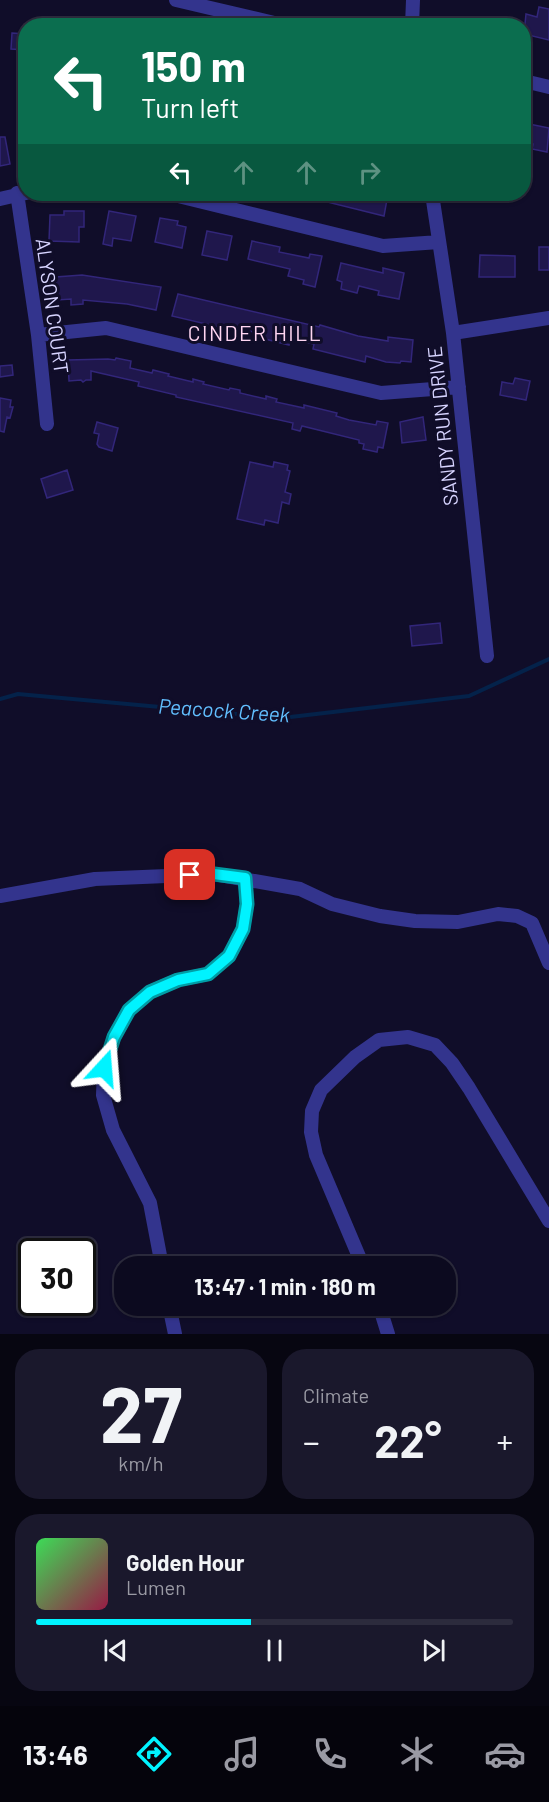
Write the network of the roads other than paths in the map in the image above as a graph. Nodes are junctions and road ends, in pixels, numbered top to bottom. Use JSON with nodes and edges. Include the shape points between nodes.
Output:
{"nodes":[{"id":1,"x":176,"y":0,"type":"edge"},
{"id":2,"x":413,"y":0,"type":"edge"},
{"id":3,"x":253,"y":18,"type":"edge"},
{"id":4,"x":412,"y":18,"type":"edge"},
{"id":5,"x":531,"y":83,"type":"edge"},
{"id":6,"x":549,"y":87,"type":"edge"},
{"id":7,"x":18,"y":194,"type":"edge"},
{"id":8,"x":0,"y":199,"type":"edge"},
{"id":9,"x":22,"y":201,"type":"edge"},
{"id":10,"x":199,"y":201,"type":"edge"},
{"id":11,"x":433,"y":201,"type":"edge"},
{"id":12,"x":439,"y":242,"type":"junction"},
{"id":13,"x":549,"y":318,"type":"edge"},
{"id":14,"x":453,"y":333,"type":"junction"},
{"id":15,"x":38,"y":335,"type":"junction"},
{"id":16,"x":459,"y":387,"type":"junction"},
{"id":17,"x":47,"y":424,"type":"dead end"},
{"id":18,"x":487,"y":656,"type":"dead end"},
{"id":19,"x":245,"y":878,"type":"junction"},
{"id":20,"x":0,"y":896,"type":"edge"},
{"id":21,"x":549,"y":963,"type":"edge"},
{"id":22,"x":549,"y":1221,"type":"edge"},
{"id":23,"x":160,"y":1256,"type":"edge"},
{"id":24,"x":359,"y":1256,"type":"edge"},
{"id":25,"x":171,"y":1316,"type":"edge"},
{"id":26,"x":382,"y":1316,"type":"edge"},
{"id":27,"x":175,"y":1334,"type":"edge"},
{"id":28,"x":388,"y":1334,"type":"edge"}],
"edges":[{"from":1,"to":3,"type":"street"},
{"from":2,"to":4,"type":"street"},
{"from":5,"to":6,"type":"street"},
{"from":7,"to":8,"type":"street"},
{"from":9,"to":15,"type":"street","name":"ALYSON COURT"},
{"from":10,"to":12,"type":"street","via":[[383,246]]},
{"from":11,"to":12,"type":"street","name":"SANDY RUN DRIVE"},
{"from":12,"to":14,"type":"street","name":"SANDY RUN DRIVE"},
{"from":13,"to":14,"type":"street"},
{"from":14,"to":16,"type":"street","name":"SANDY RUN DRIVE"},
{"from":15,"to":16,"type":"street","via":[[106,328],[381,393]]},
{"from":15,"to":17,"type":"street","name":"ALYSON COURT"},
{"from":16,"to":18,"type":"street","name":"SANDY RUN DRIVE"},
{"from":19,"to":20,"type":"street","via":[[214,874],[95,879]]},
{"from":19,"to":21,"type":"street","via":[[300,889],[332,904],[415,921],[458,922],[498,914],[517,916],[532,923]]},
{"from":19,"to":23,"type":"street","via":[[247,904],[243,929],[229,956],[208,974],[178,980],[150,992],[129,1010],[114,1037],[104,1068],[103,1095],[113,1130],[150,1203]]},
{"from":22,"to":24,"type":"street","via":[[452,1063],[435,1045],[408,1037],[379,1040],[321,1090],[312,1111],[316,1155]]},
{"from":25,"to":27,"type":"street"},
{"from":26,"to":28,"type":"street"}]}
